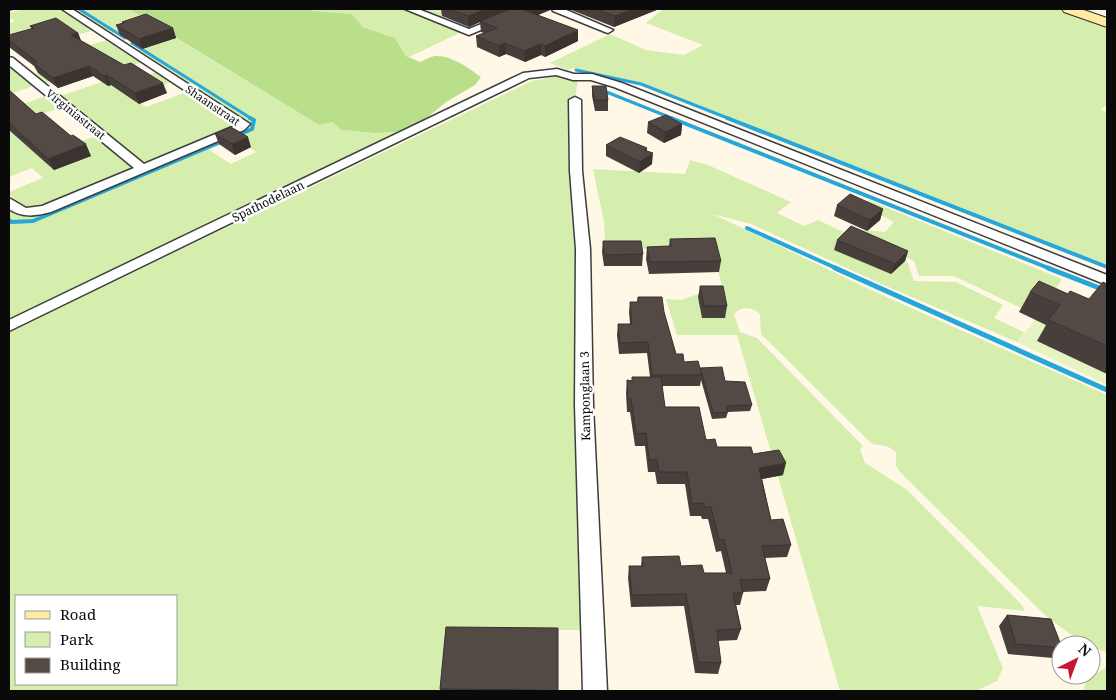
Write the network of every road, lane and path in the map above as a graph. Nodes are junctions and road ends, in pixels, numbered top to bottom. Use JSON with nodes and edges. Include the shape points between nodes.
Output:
{"nodes":[{"id":1,"x":66,"y":9,"type":"edge"},
{"id":2,"x":410,"y":9,"type":"edge"},
{"id":3,"x":525,"y":9,"type":"edge"},
{"id":4,"x":556,"y":9,"type":"edge"},
{"id":5,"x":1069,"y":9,"type":"edge"},
{"id":6,"x":1107,"y":23,"type":"edge"},
{"id":7,"x":608,"y":30,"type":"dead end"},
{"id":8,"x":9,"y":60,"type":"edge"},
{"id":9,"x":575,"y":100,"type":"dead end"},
{"id":10,"x":143,"y":168,"type":"junction"},
{"id":11,"x":9,"y":202,"type":"edge"},
{"id":12,"x":1107,"y":280,"type":"edge"},
{"id":13,"x":9,"y":326,"type":"edge"},
{"id":14,"x":596,"y":691,"type":"edge"}],
"edges":[{"from":1,"to":10,"type":"street","name":"Shaanstraat","via":[[244,124]]},
{"from":2,"to":3,"type":"street","via":[[469,32]]},
{"from":4,"to":7,"type":"street"},
{"from":5,"to":6,"type":"street"},
{"from":8,"to":10,"type":"street","name":"Virginiastraat"},
{"from":9,"to":14,"type":"street","name":"Kamponglaan 3","via":[[576,171],[583,249],[584,405]]},
{"from":10,"to":11,"type":"street","name":"Shaanstraat","via":[[32,212],[17,210]]},
{"from":12,"to":13,"type":"street","name":"Spathodelaan","via":[[683,109],[592,77],[574,77],[557,72],[527,75]]}]}
